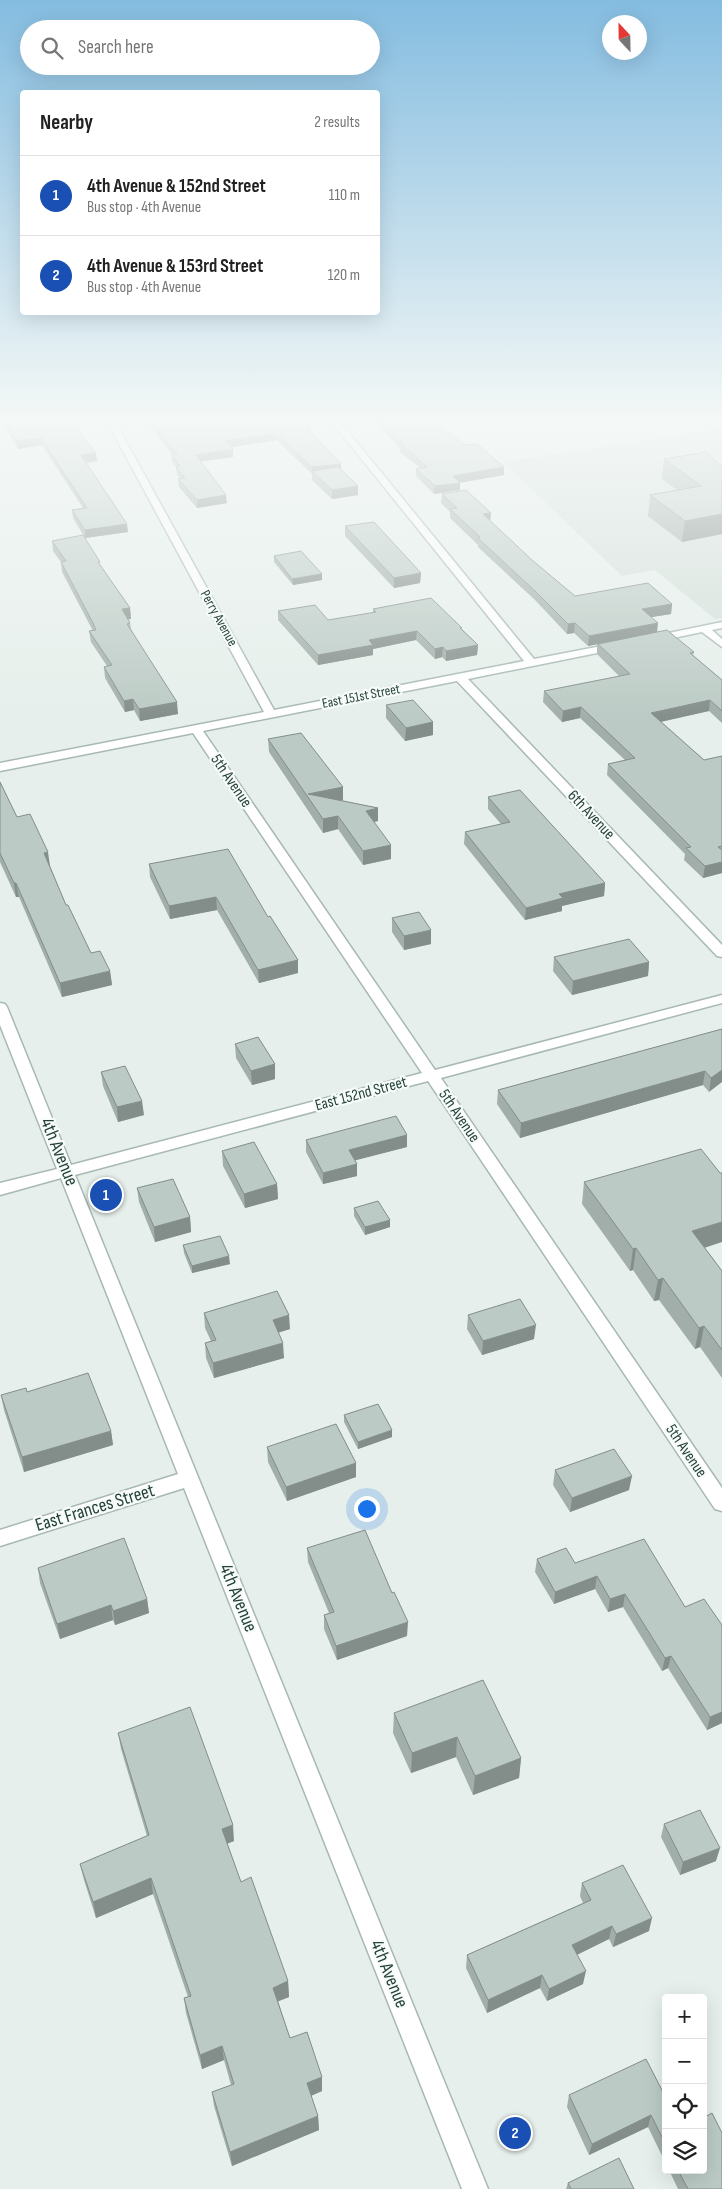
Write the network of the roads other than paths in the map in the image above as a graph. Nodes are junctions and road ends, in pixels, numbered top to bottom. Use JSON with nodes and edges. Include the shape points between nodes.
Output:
{"nodes":[{"id":1,"x":164,"y":518,"type":"edge"},
{"id":2,"x":413,"y":518,"type":"edge"},
{"id":3,"x":722,"y":626,"type":"edge"},
{"id":4,"x":704,"y":629,"type":"junction"},
{"id":5,"x":722,"y":644,"type":"edge"},
{"id":6,"x":531,"y":663,"type":"junction"},
{"id":7,"x":460,"y":676,"type":"junction"},
{"id":8,"x":271,"y":714,"type":"junction"},
{"id":9,"x":196,"y":729,"type":"junction"},
{"id":10,"x":0,"y":767,"type":"edge"},
{"id":11,"x":722,"y":953,"type":"edge"},
{"id":12,"x":722,"y":999,"type":"edge"},
{"id":13,"x":0,"y":1007,"type":"edge"},
{"id":14,"x":432,"y":1076,"type":"junction"},
{"id":15,"x":66,"y":1172,"type":"junction"},
{"id":16,"x":0,"y":1190,"type":"edge"},
{"id":17,"x":190,"y":1478,"type":"junction"},
{"id":18,"x":722,"y":1503,"type":"edge"},
{"id":19,"x":0,"y":1538,"type":"edge"},
{"id":20,"x":475,"y":2189,"type":"edge"}],
"edges":[{"from":1,"to":8,"type":"street","name":"Perry Avenue"},
{"from":2,"to":6,"type":"street"},
{"from":3,"to":4,"type":"street","name":"East 151st Street"},
{"from":4,"to":5,"type":"street"},
{"from":4,"to":6,"type":"street","name":"East 151st Street"},
{"from":6,"to":7,"type":"street","name":"East 151st Street"},
{"from":7,"to":8,"type":"street","name":"East 151st Street"},
{"from":7,"to":11,"type":"street","name":"6th Avenue"},
{"from":8,"to":9,"type":"street","name":"East 151st Street"},
{"from":9,"to":10,"type":"street","name":"East 151st Street"},
{"from":9,"to":14,"type":"street","name":"5th Avenue"},
{"from":12,"to":14,"type":"street","name":"East 152nd Street"},
{"from":13,"to":15,"type":"street","name":"4th Avenue"},
{"from":14,"to":15,"type":"street","name":"East 152nd Street"},
{"from":14,"to":18,"type":"street","name":"5th Avenue"},
{"from":15,"to":16,"type":"street","name":"East 152nd Street"},
{"from":15,"to":17,"type":"street","name":"4th Avenue"},
{"from":17,"to":19,"type":"street","name":"East Frances Street"},
{"from":17,"to":20,"type":"street","name":"4th Avenue"}]}
